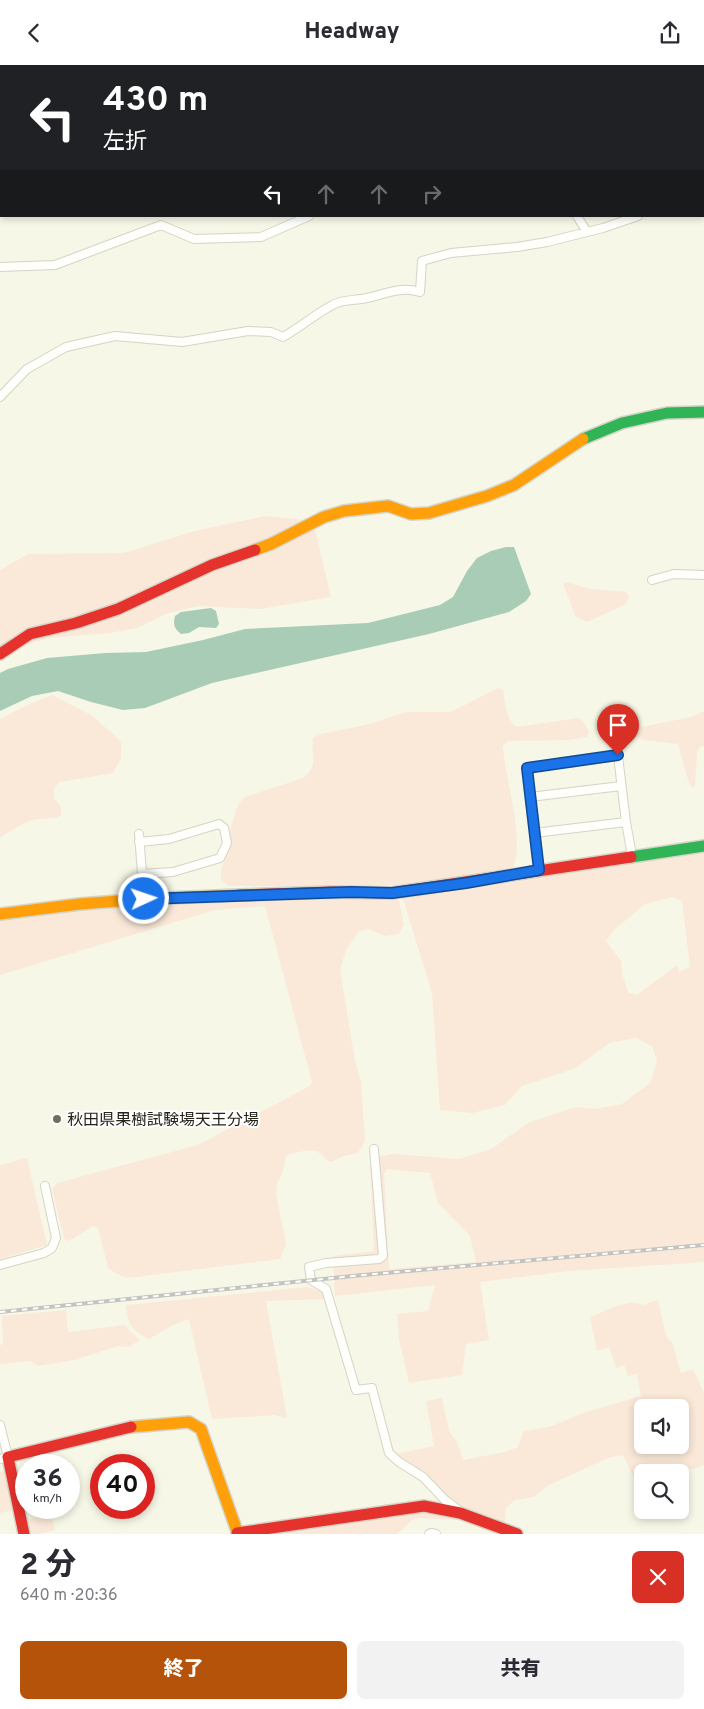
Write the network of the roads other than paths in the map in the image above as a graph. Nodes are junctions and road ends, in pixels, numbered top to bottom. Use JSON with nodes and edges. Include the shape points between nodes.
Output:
{"nodes":[{"id":1,"x":307,"y":217,"type":"edge"},
{"id":2,"x":577,"y":217,"type":"edge"},
{"id":3,"x":635,"y":217,"type":"edge"},
{"id":4,"x":587,"y":232,"type":"junction"},
{"id":5,"x":0,"y":267,"type":"edge"},
{"id":6,"x":0,"y":397,"type":"edge"},
{"id":7,"x":704,"y":411,"type":"edge"},
{"id":8,"x":704,"y":575,"type":"edge"},
{"id":9,"x":652,"y":580,"type":"dead end"},
{"id":10,"x":0,"y":654,"type":"edge"},
{"id":11,"x":622,"y":786,"type":"junction"},
{"id":12,"x":530,"y":797,"type":"junction"},
{"id":13,"x":626,"y":822,"type":"junction"},
{"id":14,"x":534,"y":833,"type":"junction"},
{"id":15,"x":704,"y":846,"type":"edge"},
{"id":16,"x":632,"y":856,"type":"junction"},
{"id":17,"x":539,"y":870,"type":"junction"},
{"id":18,"x":142,"y":874,"type":"junction"},
{"id":19,"x":144,"y":899,"type":"junction"},
{"id":20,"x":0,"y":914,"type":"edge"},
{"id":21,"x":374,"y":1149,"type":"dead end"},
{"id":22,"x":45,"y":1186,"type":"dead end"},
{"id":23,"x":0,"y":1265,"type":"edge"},
{"id":24,"x":0,"y":1425,"type":"edge"},
{"id":25,"x":4,"y":1458,"type":"edge"},
{"id":26,"x":464,"y":1514,"type":"junction"},
{"id":27,"x":492,"y":1530,"type":"edge"},
{"id":28,"x":24,"y":1534,"type":"edge"},
{"id":29,"x":236,"y":1534,"type":"edge"},
{"id":30,"x":429,"y":1534,"type":"edge"},
{"id":31,"x":436,"y":1534,"type":"edge"},
{"id":32,"x":517,"y":1534,"type":"edge"}],
"edges":[{"from":1,"to":5,"type":"street","via":[[261,237],[194,239],[161,225],[55,265]]},
{"from":2,"to":4,"type":"street"},
{"from":3,"to":4,"type":"street"},
{"from":4,"to":6,"type":"street","via":[[524,245],[451,253],[422,261],[420,292],[411,289],[389,291],[365,299],[342,300],[283,337],[271,332],[248,331],[182,342],[115,336],[66,347],[28,369]]},
{"from":7,"to":10,"type":"street","via":[[667,413],[622,423],[581,440],[514,485],[429,513],[412,514],[388,506],[344,511],[324,517],[271,545],[212,565],[133,603],[76,623],[30,634]]},
{"from":8,"to":9,"type":"street","via":[[674,575]]},
{"from":11,"to":12,"type":"street"},
{"from":11,"to":12,"type":"street","via":[[618,755],[527,768]]},
{"from":11,"to":13,"type":"street"},
{"from":12,"to":14,"type":"street"},
{"from":13,"to":14,"type":"street"},
{"from":13,"to":16,"type":"street"},
{"from":14,"to":17,"type":"street"},
{"from":15,"to":16,"type":"street"},
{"from":16,"to":17,"type":"street"},
{"from":17,"to":19,"type":"street","via":[[392,893]]},
{"from":18,"to":18,"type":"street","via":[[139,838],[169,839],[219,824],[224,828],[227,843],[220,858],[174,872]]},
{"from":18,"to":19,"type":"street"},
{"from":19,"to":20,"type":"street"},
{"from":21,"to":26,"type":"street","via":[[383,1256],[309,1267],[311,1280],[326,1289],[356,1390],[372,1388],[389,1453],[423,1477]]},
{"from":22,"to":23,"type":"street","via":[[56,1238],[52,1248]]},
{"from":24,"to":25,"type":"street"},
{"from":25,"to":28,"type":"street"},
{"from":25,"to":29,"type":"street","via":[[126,1427],[194,1423],[201,1429]]},
{"from":26,"to":27,"type":"street"},
{"from":26,"to":29,"type":"street","via":[[436,1507],[412,1507]]},
{"from":27,"to":32,"type":"street"},
{"from":30,"to":31,"type":"street"}]}
